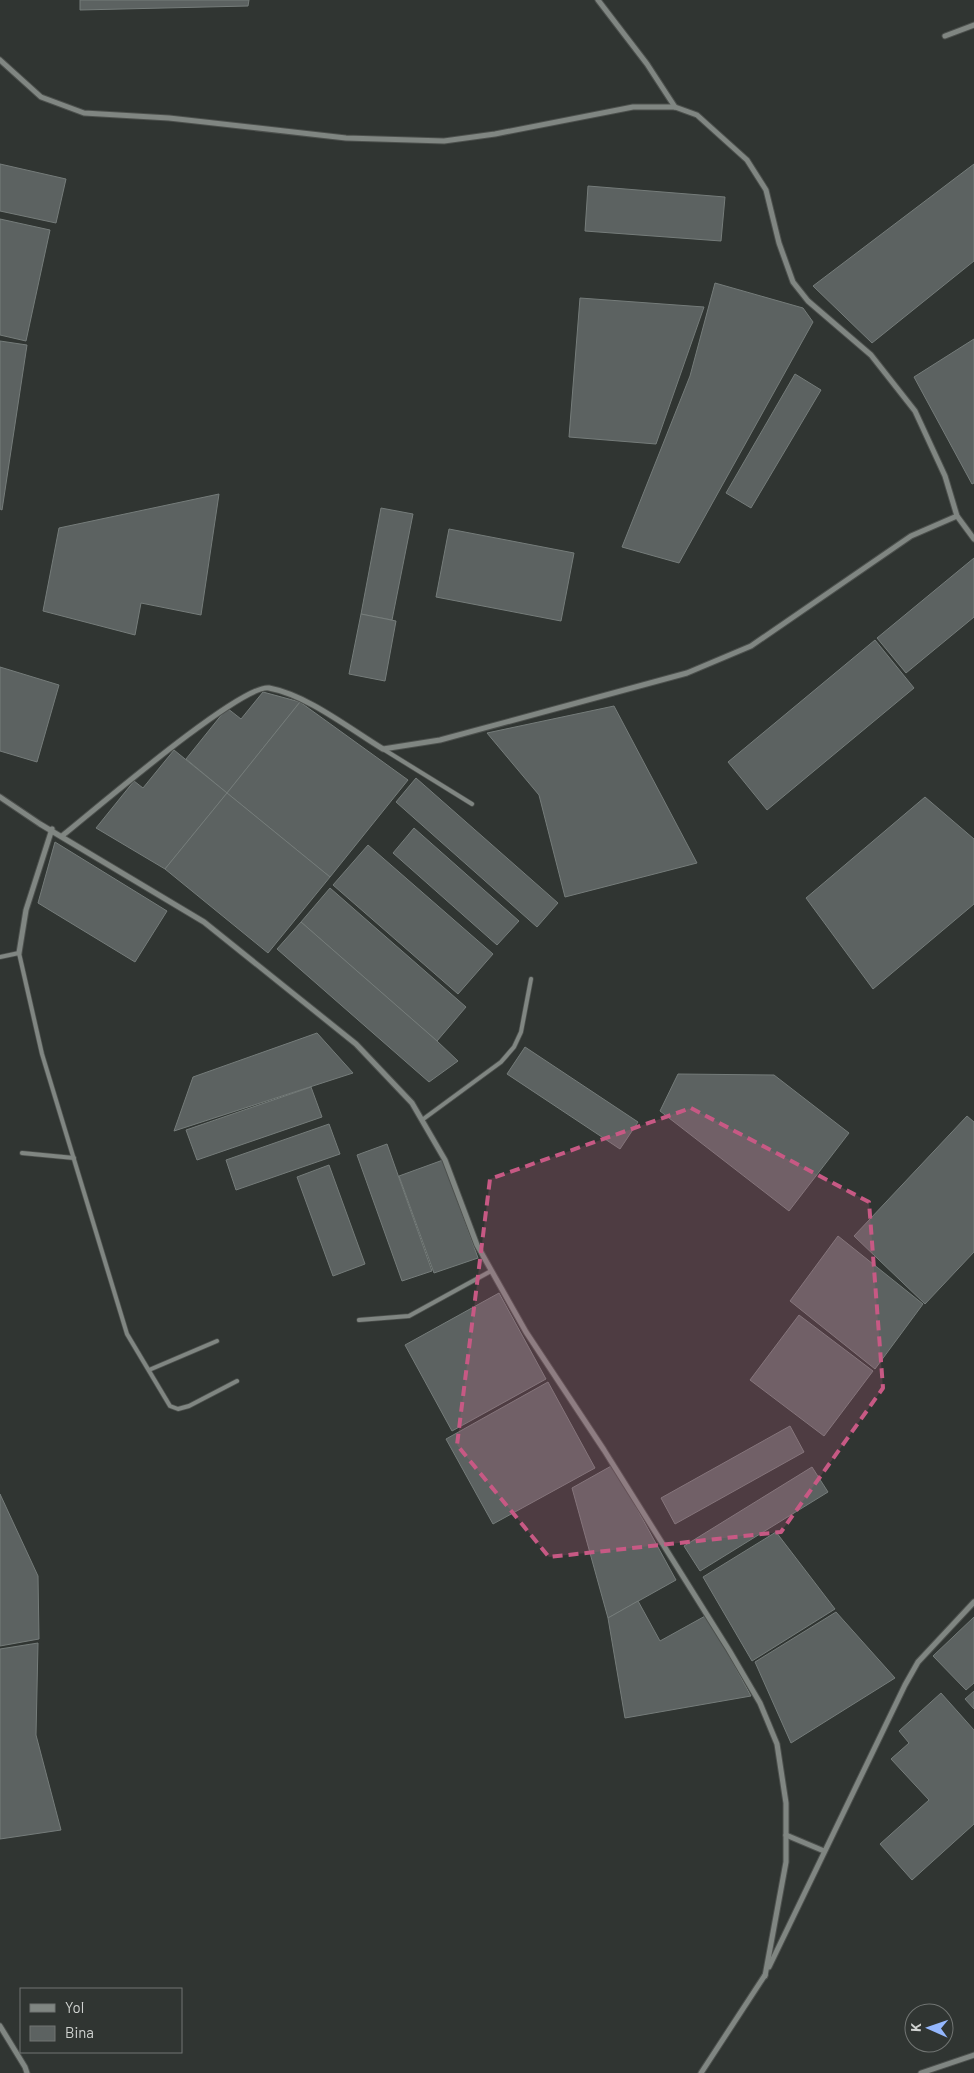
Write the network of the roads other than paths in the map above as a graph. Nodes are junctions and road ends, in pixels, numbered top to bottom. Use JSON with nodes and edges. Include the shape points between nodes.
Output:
{"nodes":[{"id":1,"x":598,"y":0,"type":"edge"},
{"id":2,"x":974,"y":24,"type":"edge"},
{"id":3,"x":945,"y":36,"type":"dead end"},
{"id":4,"x":0,"y":60,"type":"edge"},
{"id":5,"x":675,"y":107,"type":"junction"},
{"id":6,"x":958,"y":516,"type":"junction"},
{"id":7,"x":974,"y":539,"type":"edge"},
{"id":8,"x":383,"y":749,"type":"junction"},
{"id":9,"x":0,"y":797,"type":"edge"},
{"id":10,"x":472,"y":804,"type":"dead end"},
{"id":11,"x":52,"y":829,"type":"junction"},
{"id":12,"x":62,"y":836,"type":"junction"},
{"id":13,"x":19,"y":953,"type":"junction"},
{"id":14,"x":0,"y":957,"type":"edge"},
{"id":15,"x":531,"y":979,"type":"dead end"},
{"id":16,"x":422,"y":1120,"type":"junction"},
{"id":17,"x":22,"y":1153,"type":"dead end"},
{"id":18,"x":74,"y":1158,"type":"junction"},
{"id":19,"x":491,"y":1271,"type":"junction"},
{"id":20,"x":359,"y":1320,"type":"dead end"},
{"id":21,"x":217,"y":1341,"type":"dead end"},
{"id":22,"x":149,"y":1370,"type":"junction"},
{"id":23,"x":237,"y":1381,"type":"dead end"},
{"id":24,"x":974,"y":1602,"type":"edge"},
{"id":25,"x":786,"y":1834,"type":"junction"},
{"id":26,"x":824,"y":1851,"type":"junction"},
{"id":27,"x":765,"y":1976,"type":"junction"},
{"id":28,"x":0,"y":2026,"type":"edge"},
{"id":29,"x":974,"y":2055,"type":"edge"},
{"id":30,"x":27,"y":2073,"type":"edge"},
{"id":31,"x":701,"y":2073,"type":"edge"},
{"id":32,"x":921,"y":2073,"type":"edge"}],
"edges":[{"from":1,"to":5,"type":"street"},
{"from":2,"to":3,"type":"street"},
{"from":4,"to":5,"type":"street","via":[[41,97],[84,113],[169,118],[346,138],[444,141],[633,107]]},
{"from":5,"to":6,"type":"street","via":[[697,115],[747,160],[766,190],[793,282],[808,301],[871,355],[915,411],[945,476]]},
{"from":6,"to":7,"type":"street"},
{"from":6,"to":8,"type":"street","via":[[911,536],[751,646],[687,673],[440,740]]},
{"from":8,"to":10,"type":"lane"},
{"from":8,"to":12,"type":"street","via":[[302,700],[267,687],[235,702]]},
{"from":9,"to":11,"type":"street"},
{"from":11,"to":12,"type":"street"},
{"from":11,"to":13,"type":"street","via":[[26,910]]},
{"from":12,"to":16,"type":"street","via":[[204,922],[356,1044],[412,1102]]},
{"from":13,"to":14,"type":"lane"},
{"from":13,"to":18,"type":"lane","via":[[42,1054]]},
{"from":15,"to":16,"type":"lane","via":[[521,1032],[514,1047],[502,1062]]},
{"from":16,"to":19,"type":"street","via":[[445,1160],[477,1245]]},
{"from":17,"to":18,"type":"lane"},
{"from":18,"to":22,"type":"lane","via":[[127,1334]]},
{"from":19,"to":20,"type":"lane","via":[[409,1316]]},
{"from":19,"to":25,"type":"street","via":[[526,1332],[760,1703],[777,1744],[786,1803]]},
{"from":21,"to":22,"type":"lane"},
{"from":22,"to":23,"type":"lane","via":[[170,1406],[178,1409]]},
{"from":24,"to":26,"type":"street","via":[[918,1662]]},
{"from":25,"to":26,"type":"street"},
{"from":25,"to":27,"type":"street","via":[[786,1862]]},
{"from":26,"to":27,"type":"street"},
{"from":27,"to":31,"type":"street"},
{"from":28,"to":30,"type":"street"},
{"from":29,"to":32,"type":"street"}]}
